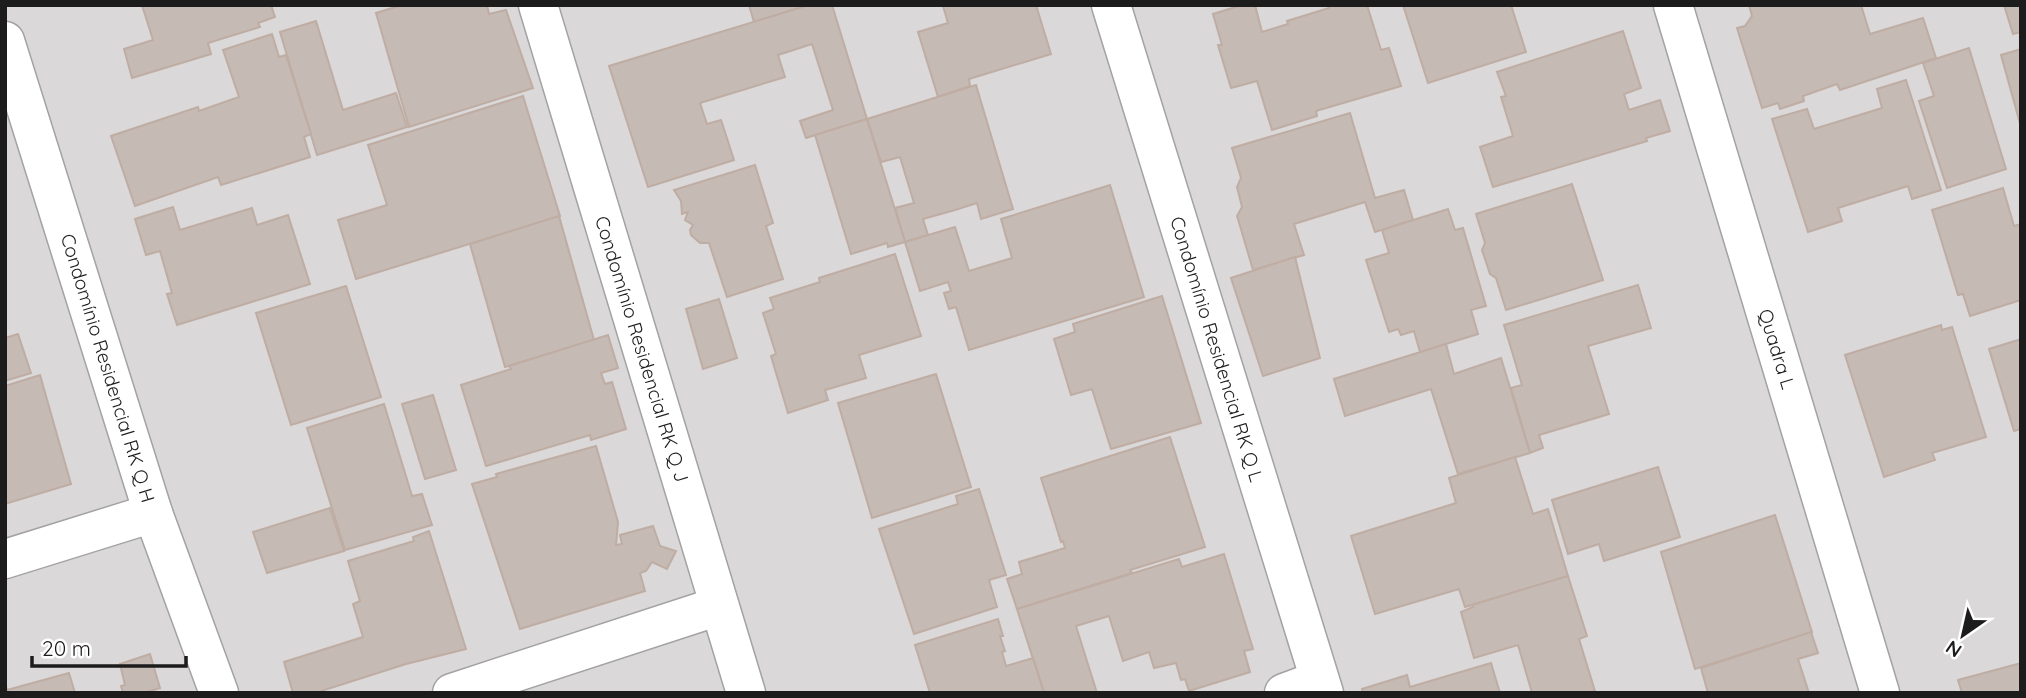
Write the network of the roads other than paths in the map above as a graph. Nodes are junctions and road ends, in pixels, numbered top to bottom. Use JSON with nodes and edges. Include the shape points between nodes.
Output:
{"nodes":[{"id":1,"x":538,"y":5,"type":"edge"},
{"id":2,"x":1111,"y":5,"type":"edge"},
{"id":3,"x":1674,"y":5,"type":"edge"},
{"id":4,"x":5,"y":41,"type":"edge"},
{"id":5,"x":153,"y":513,"type":"junction"},
{"id":6,"x":5,"y":559,"type":"edge"},
{"id":7,"x":719,"y":606,"type":"junction"},
{"id":8,"x":1309,"y":689,"type":"edge"},
{"id":9,"x":219,"y":693,"type":"edge"},
{"id":10,"x":452,"y":693,"type":"edge"},
{"id":11,"x":746,"y":693,"type":"edge"},
{"id":12,"x":1880,"y":693,"type":"edge"}],
"edges":[{"from":1,"to":7,"type":"street","name":"Condomínio Residencial RK Q J"},
{"from":2,"to":8,"type":"street","name":"Condomínio Residencial RK Q L"},
{"from":3,"to":12,"type":"street","name":"Quadra L"},
{"from":4,"to":5,"type":"street","name":"Condomínio Residencial RK Q H"},
{"from":5,"to":6,"type":"street"},
{"from":5,"to":9,"type":"street","name":"Condomínio Residencial RK Q H"},
{"from":7,"to":10,"type":"street"},
{"from":7,"to":11,"type":"street","name":"Condomínio Residencial RK Q J"}]}
